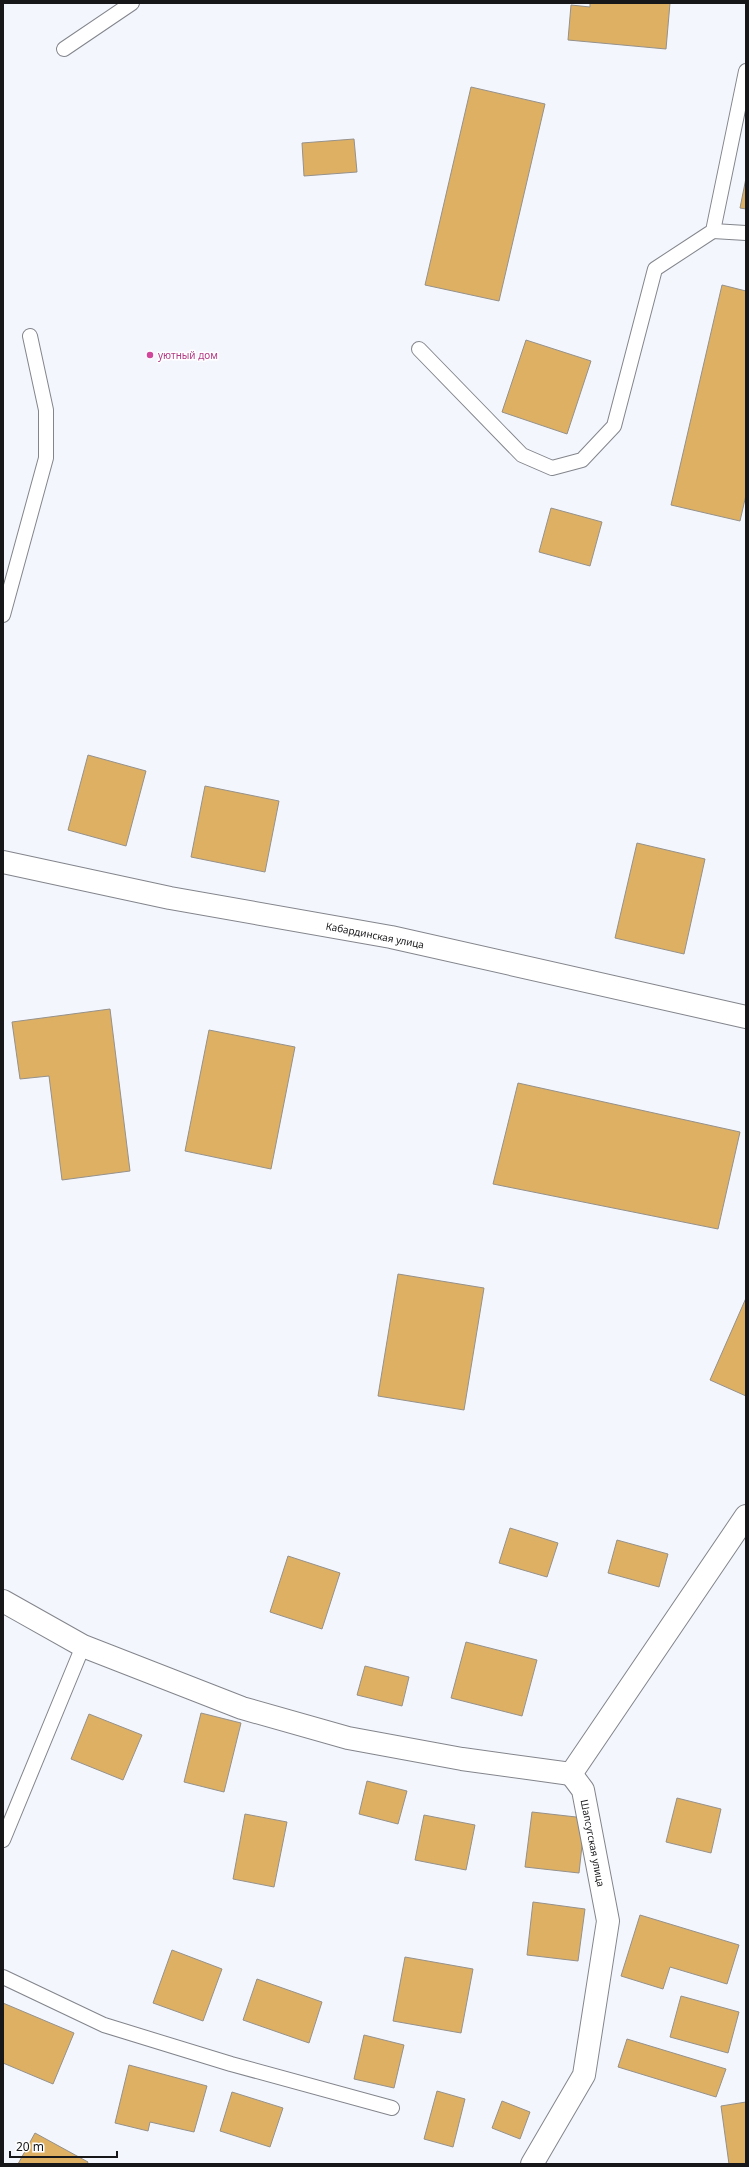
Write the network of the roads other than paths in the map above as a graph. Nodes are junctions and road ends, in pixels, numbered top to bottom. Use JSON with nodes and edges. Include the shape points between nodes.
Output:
{"nodes":[{"id":1,"x":132,"y":3,"type":"edge"},
{"id":2,"x":64,"y":49,"type":"dead end"},
{"id":3,"x":746,"y":71,"type":"edge"},
{"id":4,"x":713,"y":231,"type":"junction"},
{"id":5,"x":746,"y":233,"type":"edge"},
{"id":6,"x":30,"y":336,"type":"dead end"},
{"id":7,"x":419,"y":349,"type":"dead end"},
{"id":8,"x":3,"y":615,"type":"edge"},
{"id":9,"x":3,"y":862,"type":"edge"},
{"id":10,"x":746,"y":1017,"type":"edge"},
{"id":11,"x":746,"y":1516,"type":"edge"},
{"id":12,"x":3,"y":1601,"type":"edge"},
{"id":13,"x":83,"y":1646,"type":"junction"},
{"id":14,"x":570,"y":1774,"type":"junction"},
{"id":15,"x":3,"y":1840,"type":"edge"},
{"id":16,"x":3,"y":1977,"type":"edge"},
{"id":17,"x":392,"y":2108,"type":"dead end"},
{"id":18,"x":532,"y":2164,"type":"edge"}],
"edges":[{"from":1,"to":2,"type":"lane"},
{"from":3,"to":4,"type":"lane"},
{"from":4,"to":5,"type":"lane"},
{"from":4,"to":7,"type":"lane","via":[[655,269],[614,426],[582,460],[552,468],[522,455]]},
{"from":6,"to":8,"type":"lane","via":[[46,410],[46,458]]},
{"from":9,"to":10,"type":"street","name":"Кабардинская улица","via":[[170,898],[391,937]]},
{"from":11,"to":14,"type":"street"},
{"from":12,"to":13,"type":"street"},
{"from":13,"to":14,"type":"street","via":[[242,1708],[348,1738],[462,1759]]},
{"from":13,"to":15,"type":"lane"},
{"from":14,"to":18,"type":"street","name":"Шапсугская улица","via":[[583,1790],[608,1921],[584,2075]]},
{"from":16,"to":17,"type":"lane","via":[[104,2025],[231,2064]]}]}
